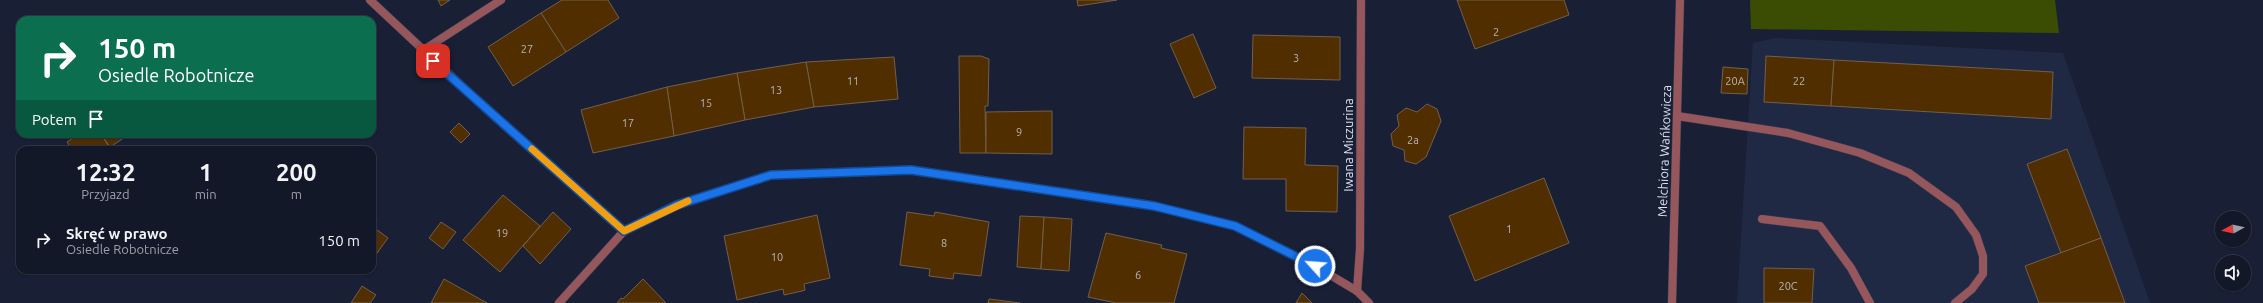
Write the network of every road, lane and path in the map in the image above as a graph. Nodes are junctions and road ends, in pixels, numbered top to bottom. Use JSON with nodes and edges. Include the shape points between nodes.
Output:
{"nodes":[{"id":1,"x":370,"y":0,"type":"edge"},
{"id":2,"x":501,"y":0,"type":"edge"},
{"id":3,"x":1361,"y":0,"type":"edge"},
{"id":4,"x":1680,"y":0,"type":"edge"},
{"id":5,"x":422,"y":51,"type":"junction"},
{"id":6,"x":1677,"y":116,"type":"junction"},
{"id":7,"x":1762,"y":219,"type":"dead end"},
{"id":8,"x":624,"y":231,"type":"junction"},
{"id":9,"x":1357,"y":291,"type":"junction"},
{"id":10,"x":559,"y":303,"type":"edge"},
{"id":11,"x":1369,"y":303,"type":"edge"},
{"id":12,"x":1672,"y":303,"type":"edge"},
{"id":13,"x":1870,"y":303,"type":"edge"},
{"id":14,"x":1955,"y":303,"type":"edge"}],
"edges":[{"from":1,"to":5,"type":"street"},
{"from":2,"to":5,"type":"street"},
{"from":3,"to":9,"type":"street","name":"Iwana Miczurina","via":[[1360,249]]},
{"from":4,"to":6,"type":"street","name":"Melchiora Wańkowicza"},
{"from":5,"to":8,"type":"street"},
{"from":6,"to":12,"type":"street","name":"Melchiora Wańkowicza"},
{"from":6,"to":14,"type":"street","via":[[1788,133],[1860,153],[1909,173],[1956,207],[1976,235],[1983,256],[1983,274],[1972,289]]},
{"from":7,"to":13,"type":"street","via":[[1820,226],[1851,268]]},
{"from":8,"to":9,"type":"street","via":[[677,205],[771,175],[911,170],[1154,206],[1235,226],[1315,266]]},
{"from":8,"to":10,"type":"street"},
{"from":9,"to":11,"type":"street"}]}
